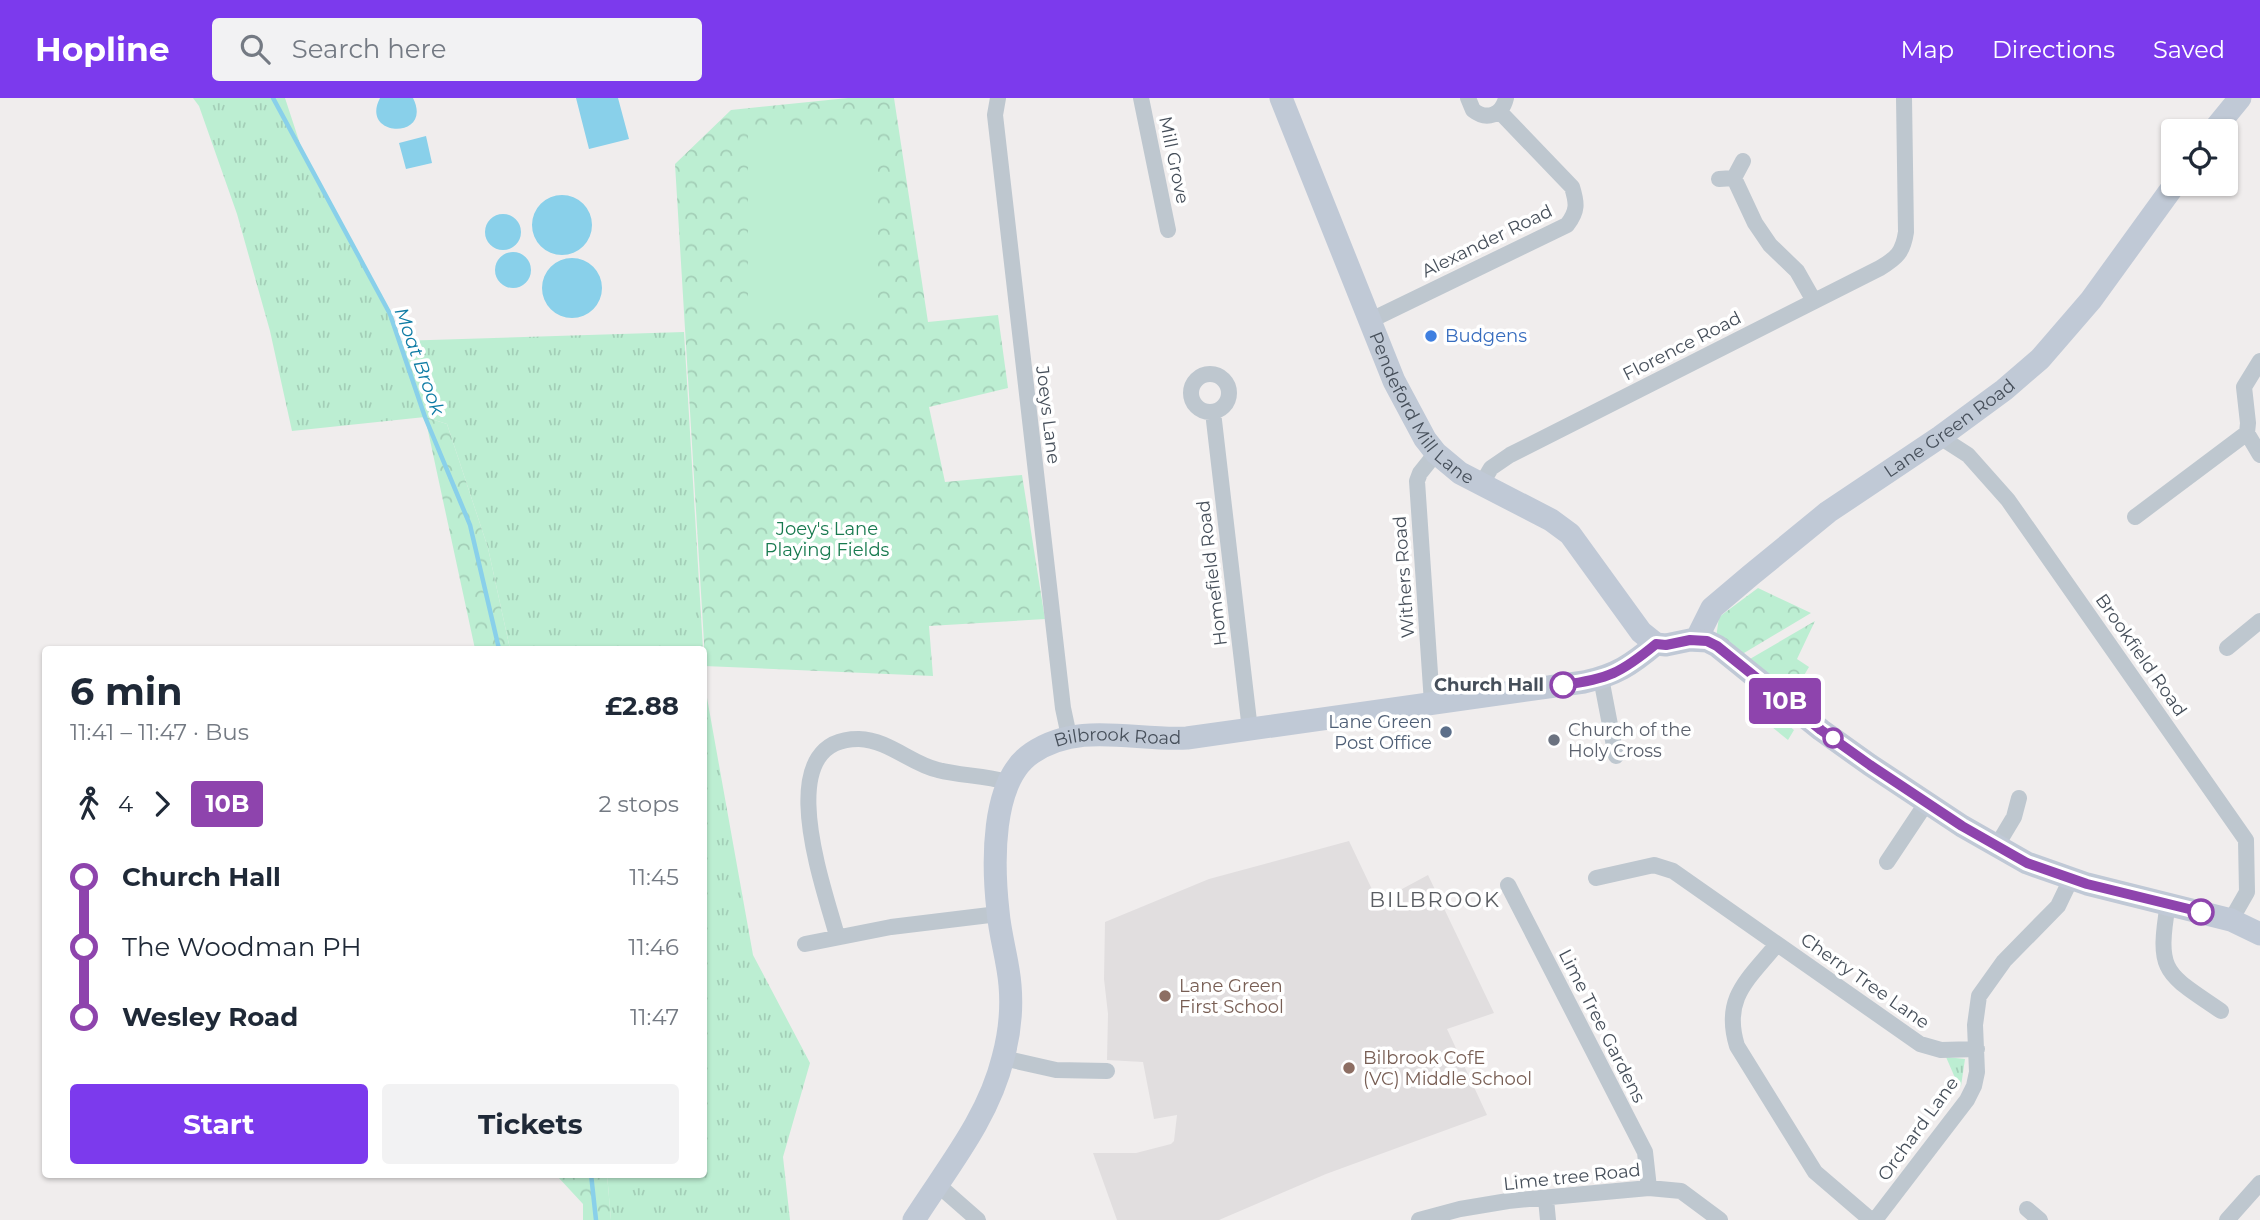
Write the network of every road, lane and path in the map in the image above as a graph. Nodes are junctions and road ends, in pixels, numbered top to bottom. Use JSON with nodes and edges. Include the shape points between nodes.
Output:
{"nodes":[{"id":1,"x":998,"y":98,"type":"edge"},
{"id":2,"x":1141,"y":98,"type":"edge"},
{"id":3,"x":1281,"y":98,"type":"edge"},
{"id":4,"x":1468,"y":98,"type":"edge"},
{"id":5,"x":1904,"y":98,"type":"edge"},
{"id":6,"x":2240,"y":98,"type":"edge"},
{"id":7,"x":1502,"y":105,"type":"edge"},
{"id":8,"x":2223,"y":119,"type":"edge"},
{"id":9,"x":1744,"y":161,"type":"dead end"},
{"id":10,"x":2166,"y":196,"type":"edge"},
{"id":11,"x":1168,"y":230,"type":"dead end"},
{"id":12,"x":1814,"y":301,"type":"junction"},
{"id":13,"x":1369,"y":321,"type":"junction"},
{"id":14,"x":2260,"y":360,"type":"edge"},
{"id":15,"x":1213,"y":412,"type":"dead end"},
{"id":16,"x":2246,"y":433,"type":"junction"},
{"id":17,"x":1940,"y":437,"type":"junction"},
{"id":18,"x":1436,"y":453,"type":"junction"},
{"id":19,"x":2260,"y":455,"type":"edge"},
{"id":20,"x":1481,"y":485,"type":"junction"},
{"id":21,"x":2135,"y":517,"type":"dead end"},
{"id":22,"x":2260,"y":621,"type":"edge"},
{"id":23,"x":1696,"y":640,"type":"junction"},
{"id":24,"x":1656,"y":644,"type":"junction"},
{"id":25,"x":2227,"y":648,"type":"dead end"},
{"id":26,"x":1601,"y":678,"type":"junction"},
{"id":27,"x":1433,"y":703,"type":"junction"},
{"id":28,"x":1250,"y":730,"type":"junction"},
{"id":29,"x":1069,"y":736,"type":"junction"},
{"id":30,"x":1616,"y":756,"type":"dead end"},
{"id":31,"x":1007,"y":782,"type":"junction"},
{"id":32,"x":2019,"y":798,"type":"dead end"},
{"id":33,"x":1927,"y":802,"type":"junction"},
{"id":34,"x":1996,"y":847,"type":"junction"},
{"id":35,"x":1887,"y":862,"type":"dead end"},
{"id":36,"x":1596,"y":878,"type":"dead end"},
{"id":37,"x":2071,"y":879,"type":"junction"},
{"id":38,"x":1508,"y":885,"type":"dead end"},
{"id":39,"x":2168,"y":904,"type":"junction"},
{"id":40,"x":998,"y":914,"type":"junction"},
{"id":41,"x":2231,"y":920,"type":"junction"},
{"id":42,"x":2260,"y":934,"type":"edge"},
{"id":43,"x":838,"y":936,"type":"junction"},
{"id":44,"x":805,"y":944,"type":"dead end"},
{"id":45,"x":1777,"y":944,"type":"junction"},
{"id":46,"x":2221,"y":1012,"type":"dead end"},
{"id":47,"x":1977,"y":1049,"type":"junction"},
{"id":48,"x":1003,"y":1058,"type":"junction"},
{"id":49,"x":1107,"y":1071,"type":"dead end"},
{"id":50,"x":2260,"y":1183,"type":"edge"},
{"id":51,"x":937,"y":1184,"type":"junction"},
{"id":52,"x":1649,"y":1188,"type":"junction"},
{"id":53,"x":1546,"y":1199,"type":"junction"},
{"id":54,"x":2027,"y":1209,"type":"dead end"},
{"id":55,"x":2238,"y":1216,"type":"edge"},
{"id":56,"x":914,"y":1220,"type":"edge"},
{"id":57,"x":978,"y":1220,"type":"edge"},
{"id":58,"x":1419,"y":1220,"type":"edge"},
{"id":59,"x":1548,"y":1220,"type":"edge"},
{"id":60,"x":1720,"y":1220,"type":"edge"},
{"id":61,"x":1873,"y":1220,"type":"edge"},
{"id":62,"x":2040,"y":1220,"type":"edge"}],
"edges":[{"from":1,"to":29,"type":"street","name":"Joeys Lane","via":[[995,115],[1007,236]]},
{"from":2,"to":11,"type":"street","name":"Mill Grove"},
{"from":3,"to":13,"type":"street","name":"Pendeford Mill Lane"},
{"from":4,"to":7,"type":"street","via":[[1478,114],[1491,116]]},
{"from":5,"to":12,"type":"street","name":"Florence Road","via":[[1904,246],[1899,256],[1881,268]]},
{"from":6,"to":8,"type":"street"},
{"from":7,"to":13,"type":"street","name":"Alexander Road","via":[[1572,187],[1577,203],[1574,216],[1567,225]]},
{"from":9,"to":12,"type":"street","via":[[1727,178],[1770,245],[1797,271]]},
{"from":10,"to":17,"type":"street","name":"Lane Green Road","via":[[2091,300],[2040,359]]},
{"from":12,"to":20,"type":"street","name":"Florence Road","via":[[1510,455],[1491,468]]},
{"from":13,"to":18,"type":"street","name":"Pendeford Mill Lane","via":[[1412,418]]},
{"from":14,"to":16,"type":"street","via":[[2244,387]]},
{"from":15,"to":28,"type":"street","name":"Homefield Road"},
{"from":16,"to":19,"type":"street"},
{"from":16,"to":21,"type":"street"},
{"from":17,"to":23,"type":"street","name":"Lane Green Road","via":[[1828,512],[1712,608]]},
{"from":17,"to":41,"type":"street","name":"Brookfield Road","via":[[1968,455],[2008,500],[2246,840],[2247,891]]},
{"from":18,"to":20,"type":"street","name":"Pendeford Mill Lane"},
{"from":18,"to":27,"type":"street","name":"Withers Road","via":[[1417,481]]},
{"from":20,"to":24,"type":"street","name":"Pendeford Mill Lane","via":[[1570,534],[1641,632]]},
{"from":22,"to":25,"type":"street"},
{"from":23,"to":24,"type":"street"},
{"from":23,"to":33,"type":"street","via":[[1717,646],[1821,730]]},
{"from":24,"to":26,"type":"street","name":"Bilbrook Road","via":[[1630,666]]},
{"from":26,"to":27,"type":"street","name":"Bilbrook Road"},
{"from":26,"to":30,"type":"street"},
{"from":27,"to":28,"type":"street","name":"Bilbrook Road"},
{"from":28,"to":29,"type":"street","name":"Bilbrook Road","via":[[1171,739]]},
{"from":29,"to":31,"type":"street","name":"Bilbrook Road","via":[[1030,753]]},
{"from":31,"to":40,"type":"street","name":"Bilbrook Road","via":[[998,833]]},
{"from":31,"to":43,"type":"street","via":[[937,770],[860,739],[833,745],[822,753],[809,777],[811,834]]},
{"from":32,"to":34,"type":"street","via":[[2014,817]]},
{"from":33,"to":34,"type":"street"},
{"from":33,"to":35,"type":"street"},
{"from":34,"to":37,"type":"street"},
{"from":36,"to":45,"type":"street","via":[[1654,865],[1664,867]]},
{"from":37,"to":39,"type":"street"},
{"from":37,"to":47,"type":"street","name":"Orchard Lane","via":[[2058,906],[2004,961],[1979,996]]},
{"from":38,"to":52,"type":"street","name":"Lime Tree Gardens","via":[[1645,1152]]},
{"from":39,"to":41,"type":"street"},
{"from":39,"to":46,"type":"street","via":[[2162,940],[2165,963],[2177,981]]},
{"from":40,"to":43,"type":"street"},
{"from":40,"to":48,"type":"street","name":"Bilbrook Road","via":[[1010,985]]},
{"from":41,"to":42,"type":"street"},
{"from":43,"to":44,"type":"street"},
{"from":45,"to":47,"type":"street","name":"Cherry Tree Lane","via":[[1920,1044],[1941,1050]]},
{"from":45,"to":61,"type":"street","name":"Cherry Tree Lane","via":[[1736,998],[1731,1015],[1737,1045],[1815,1172]]},
{"from":47,"to":61,"type":"street","name":"Orchard Lane","via":[[1976,1079],[1967,1100]]},
{"from":48,"to":49,"type":"street","via":[[1056,1070]]},
{"from":48,"to":51,"type":"street","name":"Bilbrook Road","via":[[976,1126]]},
{"from":50,"to":55,"type":"street"},
{"from":51,"to":56,"type":"street","name":"Bilbrook Road"},
{"from":51,"to":57,"type":"street"},
{"from":52,"to":53,"type":"street","name":"Lime tree Road"},
{"from":52,"to":60,"type":"street","name":"Lime tree Road","via":[[1681,1191]]},
{"from":53,"to":58,"type":"street","name":"Lime tree Road","via":[[1508,1201]]},
{"from":53,"to":59,"type":"street"},
{"from":54,"to":62,"type":"street"}]}
